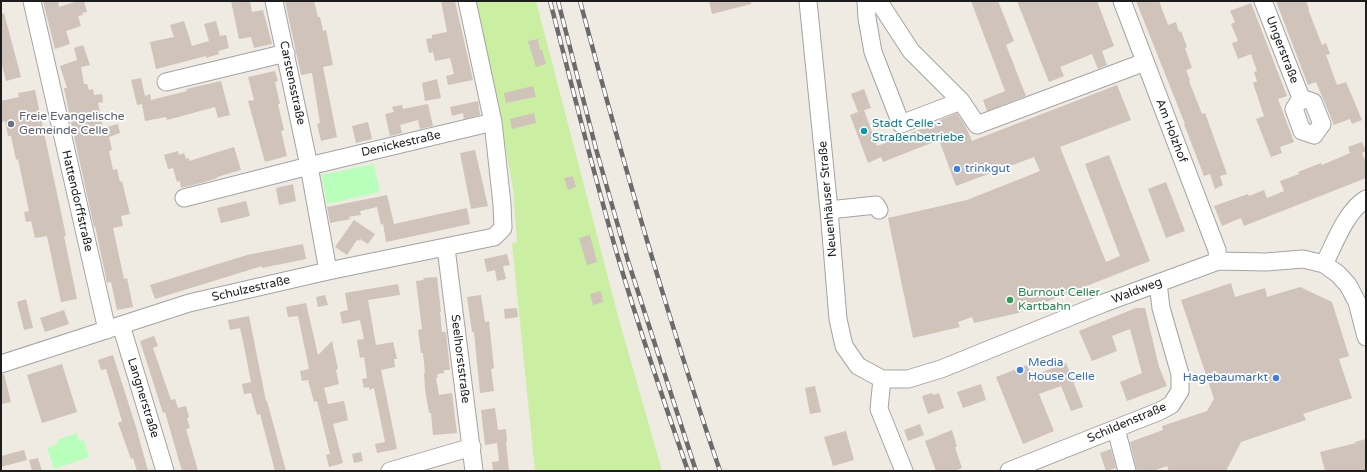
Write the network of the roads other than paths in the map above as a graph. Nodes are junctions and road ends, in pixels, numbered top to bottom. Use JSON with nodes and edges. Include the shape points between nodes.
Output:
{"nodes":[{"id":1,"x":32,"y":1,"type":"edge"},
{"id":2,"x":274,"y":1,"type":"edge"},
{"id":3,"x":467,"y":1,"type":"edge"},
{"id":4,"x":808,"y":1,"type":"edge"},
{"id":5,"x":1122,"y":1,"type":"edge"},
{"id":6,"x":1263,"y":1,"type":"edge"},
{"id":7,"x":877,"y":2,"type":"edge"},
{"id":8,"x":286,"y":53,"type":"junction"},
{"id":9,"x":1145,"y":62,"type":"junction"},
{"id":10,"x":166,"y":82,"type":"dead end"},
{"id":11,"x":1301,"y":98,"type":"dead end"},
{"id":12,"x":961,"y":101,"type":"junction"},
{"id":13,"x":493,"y":122,"type":"junction"},
{"id":14,"x":309,"y":166,"type":"junction"},
{"id":15,"x":184,"y":198,"type":"dead end"},
{"id":16,"x":1366,"y":199,"type":"edge"},
{"id":17,"x":829,"y":210,"type":"junction"},
{"id":18,"x":879,"y":210,"type":"dead end"},
{"id":19,"x":446,"y":248,"type":"junction"},
{"id":20,"x":1218,"y":261,"type":"junction"},
{"id":21,"x":1324,"y":264,"type":"junction"},
{"id":22,"x":328,"y":271,"type":"junction"},
{"id":23,"x":1158,"y":283,"type":"junction"},
{"id":24,"x":114,"y":328,"type":"junction"},
{"id":25,"x":1366,"y":337,"type":"edge"},
{"id":26,"x":1,"y":364,"type":"edge"},
{"id":27,"x":881,"y":386,"type":"junction"},
{"id":28,"x":1116,"y":429,"type":"junction"},
{"id":29,"x":472,"y":447,"type":"junction"},
{"id":30,"x":165,"y":471,"type":"edge"},
{"id":31,"x":390,"y":471,"type":"edge"},
{"id":32,"x":474,"y":471,"type":"edge"},
{"id":33,"x":904,"y":471,"type":"edge"},
{"id":34,"x":1009,"y":471,"type":"edge"},
{"id":35,"x":1127,"y":471,"type":"edge"}],
"edges":[{"from":1,"to":24,"type":"street","name":"Hattendorffstraße"},
{"from":2,"to":8,"type":"street","name":"Carstensstraße"},
{"from":3,"to":13,"type":"street"},
{"from":4,"to":17,"type":"street","name":"Neuenhäuser Straße"},
{"from":5,"to":9,"type":"street","name":"Am Holzhof"},
{"from":6,"to":11,"type":"street","name":"Ungerstraße"},
{"from":7,"to":12,"type":"street","via":[[911,51]]},
{"from":7,"to":12,"type":"street","via":[[867,18],[873,52],[901,124]]},
{"from":8,"to":10,"type":"street"},
{"from":8,"to":14,"type":"street","name":"Carstensstraße"},
{"from":9,"to":12,"type":"street","via":[[977,125]]},
{"from":9,"to":20,"type":"street","name":"Am Holzhof"},
{"from":13,"to":14,"type":"street","name":"Denickestraße"},
{"from":13,"to":19,"type":"street","name":"Schulzestraße","via":[[503,228],[494,237]]},
{"from":14,"to":15,"type":"street"},
{"from":14,"to":22,"type":"street","name":"Carstensstraße"},
{"from":16,"to":21,"type":"street","via":[[1349,214]]},
{"from":17,"to":18,"type":"street","via":[[876,205]]},
{"from":17,"to":27,"type":"street","name":"Neuenhäuser Straße","via":[[838,319],[844,346],[858,366]]},
{"from":19,"to":22,"type":"street","name":"Schulzestraße"},
{"from":19,"to":29,"type":"street","name":"Seelhorststraße"},
{"from":20,"to":21,"type":"street","name":"Waldweg","via":[[1266,262],[1303,259]]},
{"from":20,"to":23,"type":"street","name":"Waldweg"},
{"from":21,"to":25,"type":"street","via":[[1348,285],[1357,302]]},
{"from":22,"to":24,"type":"street","name":"Schulzestraße","via":[[190,303]]},
{"from":23,"to":27,"type":"street","name":"Waldweg","via":[[941,369]]},
{"from":23,"to":28,"type":"street","name":"Schildenstraße","via":[[1161,308],[1180,374],[1180,390],[1171,405]]},
{"from":24,"to":26,"type":"street","name":"Schulzestraße"},
{"from":24,"to":30,"type":"street","name":"Langnerstraße"},
{"from":27,"to":33,"type":"street","via":[[879,408]]},
{"from":28,"to":34,"type":"street","name":"Schildenstraße"},
{"from":28,"to":35,"type":"street"},
{"from":29,"to":31,"type":"street"},
{"from":29,"to":32,"type":"street","name":"Seelhorststraße"}]}
